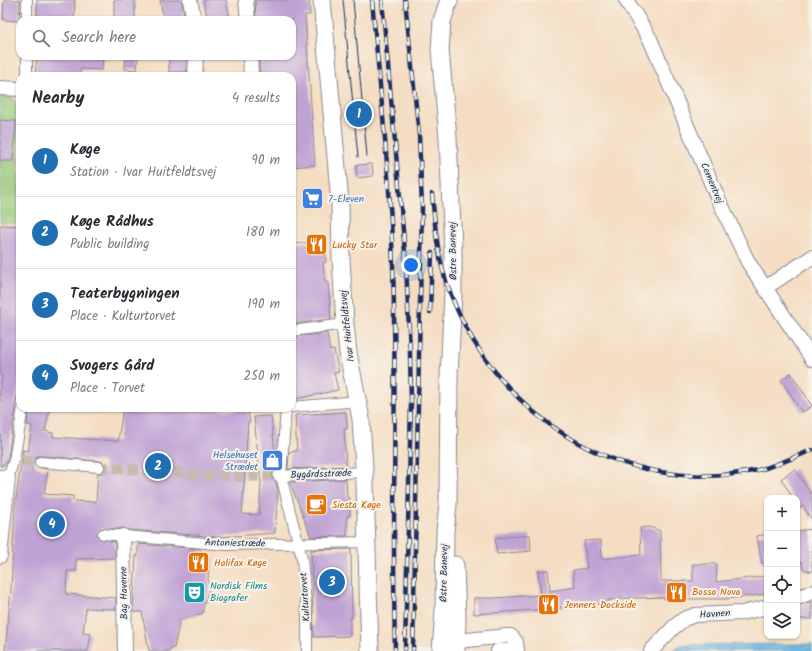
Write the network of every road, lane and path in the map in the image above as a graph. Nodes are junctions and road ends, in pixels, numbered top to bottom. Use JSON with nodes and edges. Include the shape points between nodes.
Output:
{"nodes":[{"id":1,"x":27,"y":0,"type":"edge"},
{"id":2,"x":190,"y":0,"type":"edge"},
{"id":3,"x":246,"y":0,"type":"edge"},
{"id":4,"x":322,"y":0,"type":"edge"},
{"id":5,"x":449,"y":0,"type":"edge"},
{"id":6,"x":626,"y":0,"type":"edge"},
{"id":7,"x":27,"y":16,"type":"edge"},
{"id":8,"x":193,"y":16,"type":"edge"},
{"id":9,"x":248,"y":16,"type":"edge"},
{"id":10,"x":27,"y":60,"type":"edge"},
{"id":11,"x":250,"y":60,"type":"edge"},
{"id":12,"x":27,"y":72,"type":"edge"},
{"id":13,"x":251,"y":72,"type":"edge"},
{"id":14,"x":0,"y":88,"type":"edge"},
{"id":15,"x":16,"y":89,"type":"edge"},
{"id":16,"x":812,"y":257,"type":"edge"},
{"id":17,"x":765,"y":288,"type":"junction"},
{"id":18,"x":345,"y":324,"type":"junction"},
{"id":19,"x":296,"y":330,"type":"edge"},
{"id":20,"x":812,"y":359,"type":"edge"},
{"id":21,"x":358,"y":401,"type":"junction"},
{"id":22,"x":296,"y":407,"type":"edge"},
{"id":23,"x":23,"y":412,"type":"edge"},
{"id":24,"x":286,"y":412,"type":"edge"},
{"id":25,"x":40,"y":462,"type":"tunnel mouth"},
{"id":26,"x":99,"y":467,"type":"tunnel mouth"},
{"id":27,"x":365,"y":472,"type":"junction"},
{"id":28,"x":279,"y":476,"type":"junction"},
{"id":29,"x":4,"y":477,"type":"edge"},
{"id":30,"x":103,"y":534,"type":"dead end"},
{"id":31,"x":123,"y":536,"type":"junction"},
{"id":32,"x":367,"y":542,"type":"junction"},
{"id":33,"x":298,"y":544,"type":"junction"},
{"id":34,"x":0,"y":556,"type":"edge"},
{"id":35,"x":812,"y":592,"type":"edge"},
{"id":36,"x":800,"y":597,"type":"edge"},
{"id":37,"x":764,"y":608,"type":"edge"},
{"id":38,"x":449,"y":646,"type":"edge"},
{"id":39,"x":125,"y":651,"type":"edge"},
{"id":40,"x":307,"y":651,"type":"edge"},
{"id":41,"x":370,"y":651,"type":"edge"},
{"id":42,"x":498,"y":651,"type":"edge"},
{"id":43,"x":510,"y":651,"type":"edge"},
{"id":44,"x":517,"y":651,"type":"edge"},
{"id":45,"x":651,"y":651,"type":"edge"}],
"edges":[{"from":1,"to":7,"type":"street"},
{"from":2,"to":8,"type":"street"},
{"from":3,"to":9,"type":"street"},
{"from":4,"to":18,"type":"street","name":"Ivar Huitfeldtsvej","via":[[340,203]]},
{"from":5,"to":38,"type":"street","name":"Østre Banevej","via":[[442,21],[440,50],[448,138],[453,250],[448,504],[454,545]]},
{"from":6,"to":17,"type":"street","name":"Cementvej","via":[[650,39],[733,231],[748,262]]},
{"from":10,"to":12,"type":"street"},
{"from":11,"to":13,"type":"street"},
{"from":14,"to":15,"type":"street"},
{"from":16,"to":17,"type":"street"},
{"from":17,"to":20,"type":"street","name":"Cementvej"},
{"from":18,"to":19,"type":"street"},
{"from":18,"to":21,"type":"street","name":"Ivar Huitfeldtsvej"},
{"from":21,"to":22,"type":"street"},
{"from":21,"to":27,"type":"street","name":"Ivar Huitfeldtsvej"},
{"from":23,"to":29,"type":"street","via":[[18,460]]},
{"from":24,"to":28,"type":"street","name":"Kulturtorvet"},
{"from":25,"to":26,"type":"street"},
{"from":27,"to":28,"type":"street","name":"Bygårdsstræde"},
{"from":27,"to":32,"type":"street","name":"Ivar Huitfeldtsvej"},
{"from":28,"to":33,"type":"street","name":"Kulturtorvet"},
{"from":29,"to":34,"type":"street"},
{"from":30,"to":31,"type":"street","name":"Antoniestræde"},
{"from":31,"to":33,"type":"street","name":"Antoniestræde","via":[[227,545]]},
{"from":31,"to":39,"type":"street","name":"Bag Haverne"},
{"from":32,"to":33,"type":"street","name":"Antoniestræde"},
{"from":32,"to":41,"type":"street","name":"Ivar Huitfeldtsvej"},
{"from":33,"to":40,"type":"street","name":"Kulturtorvet","via":[[302,558],[307,616]]},
{"from":35,"to":36,"type":"street"},
{"from":37,"to":45,"type":"street","name":"Havnen","via":[[742,613],[695,615],[684,619]]},
{"from":38,"to":44,"type":"street","via":[[511,636],[516,642]]},
{"from":42,"to":43,"type":"street"}]}
